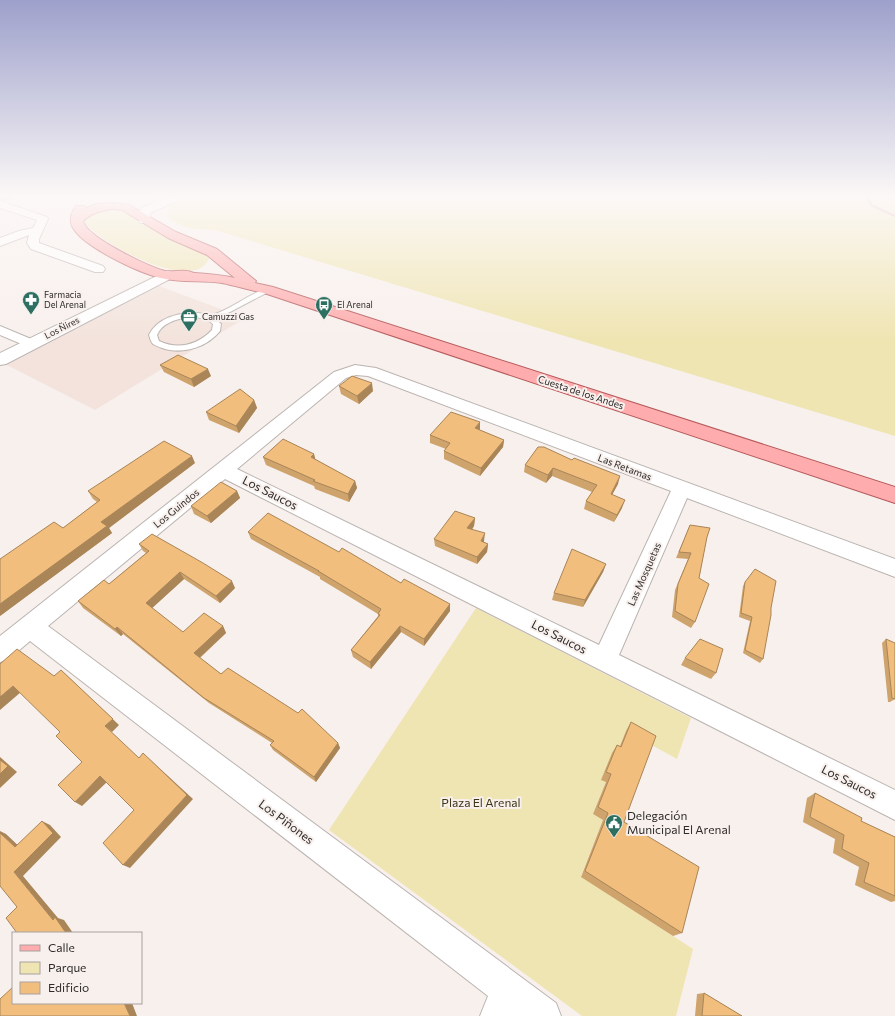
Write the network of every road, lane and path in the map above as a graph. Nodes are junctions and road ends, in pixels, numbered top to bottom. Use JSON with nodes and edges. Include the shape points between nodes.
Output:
{"nodes":[{"id":1,"x":34,"y":244,"type":"edge"},
{"id":2,"x":102,"y":244,"type":"edge"},
{"id":3,"x":195,"y":244,"type":"edge"},
{"id":4,"x":217,"y":255,"type":"junction"},
{"id":5,"x":99,"y":270,"type":"dead end"},
{"id":6,"x":165,"y":274,"type":"junction"},
{"id":7,"x":268,"y":290,"type":"junction"},
{"id":8,"x":210,"y":318,"type":"junction"},
{"id":9,"x":0,"y":330,"type":"edge"},
{"id":10,"x":26,"y":341,"type":"junction"},
{"id":11,"x":0,"y":349,"type":"edge"},
{"id":12,"x":0,"y":360,"type":"edge"},
{"id":13,"x":355,"y":370,"type":"joint"},
{"id":14,"x":224,"y":470,"type":"junction"},
{"id":15,"x":682,"y":488,"type":"junction"},
{"id":16,"x":895,"y":494,"type":"edge"},
{"id":17,"x":895,"y":568,"type":"edge"},
{"id":18,"x":30,"y":627,"type":"junction"},
{"id":19,"x":0,"y":651,"type":"edge"},
{"id":20,"x":605,"y":660,"type":"junction"},
{"id":21,"x":895,"y":805,"type":"edge"},
{"id":22,"x":504,"y":1003,"type":"edge"},
{"id":23,"x":543,"y":1016,"type":"edge"}],
"edges":[{"from":1,"to":5,"type":"street"},
{"from":2,"to":6,"type":"main road","via":[[123,257]]},
{"from":3,"to":4,"type":"main road","name":"Cuesta de los Andes"},
{"from":4,"to":6,"type":"main road","via":[[218,262],[206,270],[186,275]]},
{"from":4,"to":7,"type":"main road","name":"Cuesta de los Andes","via":[[236,274]]},
{"from":6,"to":7,"type":"main road","name":"Cuesta de los Andes","via":[[221,279]]},
{"from":6,"to":10,"type":"street","name":"Los Ñires"},
{"from":7,"to":8,"type":"lane"},
{"from":7,"to":16,"type":"main road","name":"Cuesta de los Andes"},
{"from":8,"to":8,"type":"lane","via":[[193,315],[172,319],[157,328],[154,339],[160,345],[172,348],[195,345],[208,339],[216,331],[216,324]]},
{"from":9,"to":10,"type":"street"},
{"from":10,"to":11,"type":"street","name":"Los Ñires"},
{"from":10,"to":12,"type":"street","name":"Los Ñires"},
{"from":13,"to":14,"type":"street","name":"Los Guindos","via":[[340,375]]},
{"from":13,"to":15,"type":"street","name":"Las Retamas","via":[[370,371]]},
{"from":14,"to":18,"type":"street","name":"Los Guindos"},
{"from":14,"to":20,"type":"street","name":"Los Saucos"},
{"from":15,"to":17,"type":"street","name":"Las Retamas"},
{"from":15,"to":20,"type":"street","name":"Las Mosquetas"},
{"from":18,"to":19,"type":"street","name":"Los Guindos"},
{"from":18,"to":22,"type":"street","name":"Los Piñones"},
{"from":20,"to":21,"type":"street","name":"Los Saucos"},
{"from":22,"to":23,"type":"street","name":"Los Piñones"}]}
